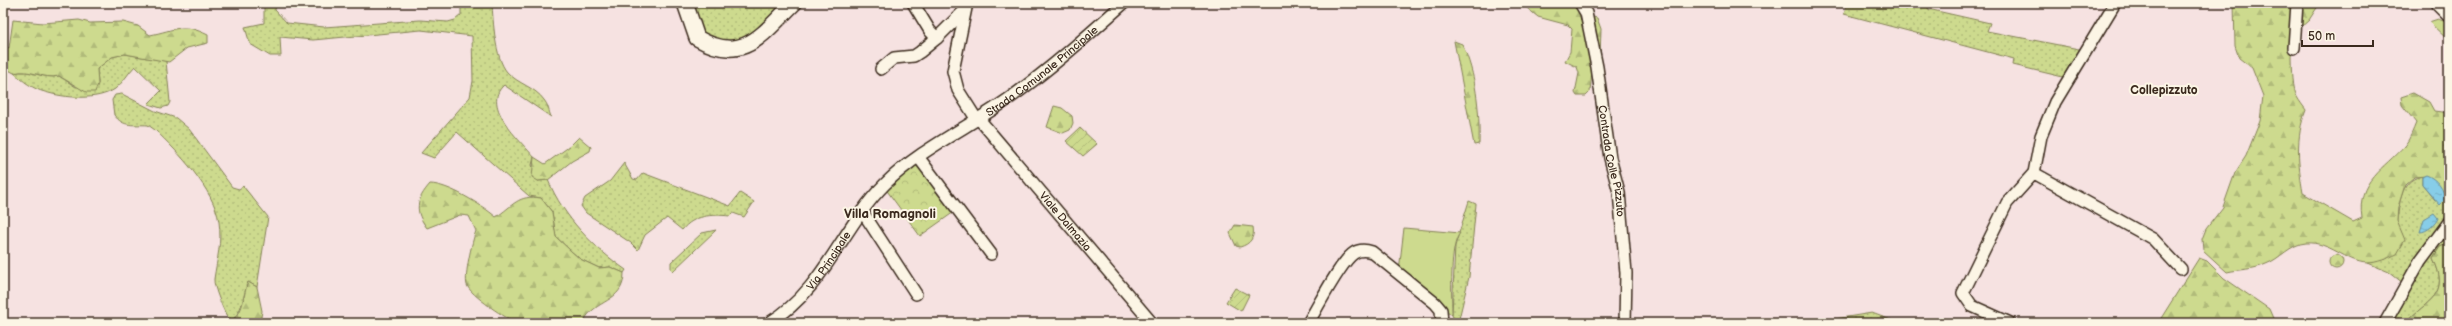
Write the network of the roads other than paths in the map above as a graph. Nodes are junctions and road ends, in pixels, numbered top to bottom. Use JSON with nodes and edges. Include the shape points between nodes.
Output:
{"nodes":[{"id":1,"x":685,"y":3,"type":"edge"},
{"id":2,"x":794,"y":3,"type":"edge"},
{"id":3,"x":913,"y":3,"type":"edge"},
{"id":4,"x":1124,"y":3,"type":"edge"},
{"id":5,"x":1580,"y":3,"type":"edge"},
{"id":6,"x":2115,"y":3,"type":"edge"},
{"id":7,"x":2297,"y":3,"type":"edge"},
{"id":8,"x":2438,"y":3,"type":"edge"},
{"id":9,"x":966,"y":6,"type":"edge"},
{"id":10,"x":2449,"y":14,"type":"edge"},
{"id":11,"x":937,"y":38,"type":"junction"},
{"id":12,"x":2294,"y":48,"type":"dead end"},
{"id":13,"x":881,"y":68,"type":"dead end"},
{"id":14,"x":978,"y":120,"type":"junction"},
{"id":15,"x":919,"y":158,"type":"junction"},
{"id":16,"x":2034,"y":173,"type":"junction"},
{"id":17,"x":862,"y":211,"type":"junction"},
{"id":18,"x":2449,"y":222,"type":"edge"},
{"id":19,"x":991,"y":254,"type":"dead end"},
{"id":20,"x":2181,"y":269,"type":"dead end"},
{"id":21,"x":916,"y":294,"type":"dead end"},
{"id":22,"x":769,"y":323,"type":"edge"},
{"id":23,"x":1152,"y":323,"type":"edge"},
{"id":24,"x":1308,"y":323,"type":"edge"},
{"id":25,"x":1442,"y":323,"type":"edge"},
{"id":26,"x":1625,"y":323,"type":"edge"},
{"id":27,"x":2010,"y":323,"type":"edge"},
{"id":28,"x":2385,"y":323,"type":"edge"}],
"edges":[{"from":1,"to":2,"type":"street","via":[[697,38],[712,47],[725,49],[751,44]]},
{"from":3,"to":11,"type":"street"},
{"from":4,"to":14,"type":"street","name":"Strada Comunale Principale","via":[[1056,61]]},
{"from":5,"to":26,"type":"street","name":"Contrada Colle Pizzuto","via":[[1586,13],[1610,158],[1619,192],[1626,273]]},
{"from":6,"to":16,"type":"street","via":[[2055,102],[2041,136]]},
{"from":7,"to":12,"type":"street"},
{"from":8,"to":10,"type":"street"},
{"from":9,"to":11,"type":"street"},
{"from":9,"to":14,"type":"street","name":"Viale Dalmazia","via":[[953,71],[958,90]]},
{"from":11,"to":13,"type":"street","via":[[914,56],[894,58]]},
{"from":14,"to":15,"type":"street","name":"Via Principale"},
{"from":14,"to":23,"type":"street","name":"Viale Dalmazia"},
{"from":15,"to":17,"type":"street","name":"Via Principale","via":[[885,184]]},
{"from":15,"to":19,"type":"street"},
{"from":16,"to":20,"type":"street","via":[[2153,239]]},
{"from":16,"to":27,"type":"street","via":[[2007,203],[1963,293],[1972,306]]},
{"from":17,"to":21,"type":"street"},
{"from":17,"to":22,"type":"street","name":"Via Principale","via":[[803,297]]},
{"from":18,"to":28,"type":"street","via":[[2420,261]]},
{"from":24,"to":25,"type":"street","via":[[1345,261],[1355,252],[1363,250],[1372,252],[1435,303],[1441,310]]}]}
